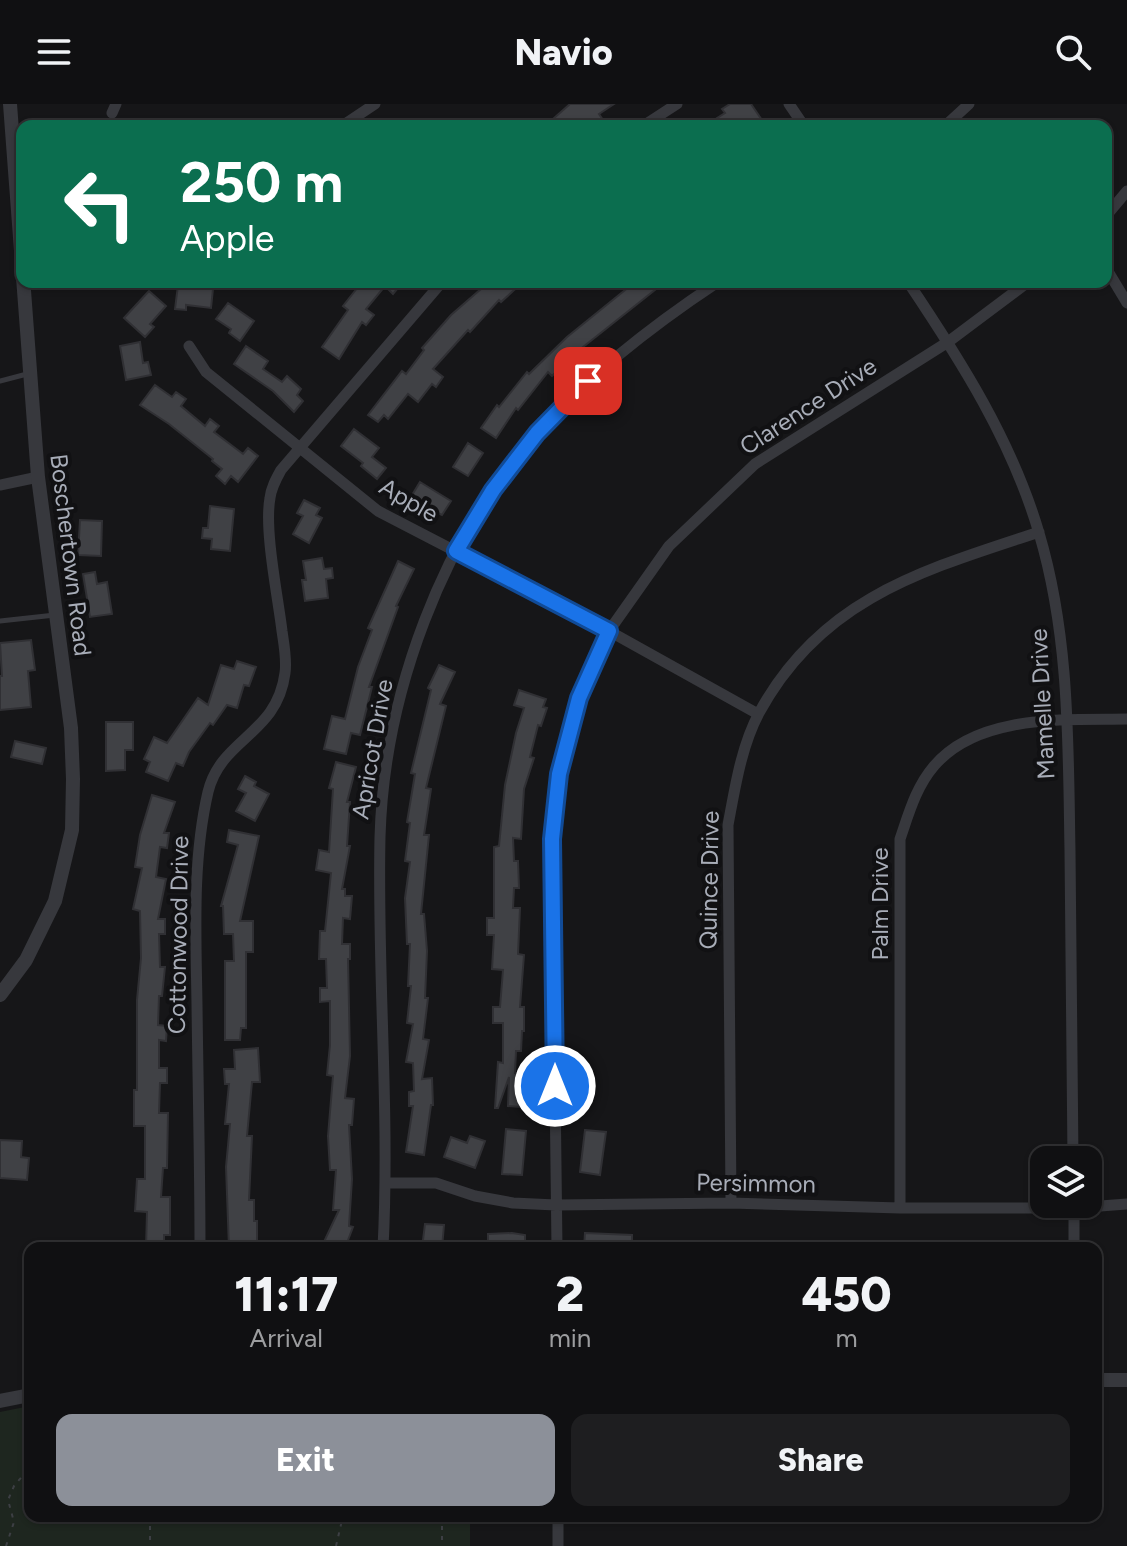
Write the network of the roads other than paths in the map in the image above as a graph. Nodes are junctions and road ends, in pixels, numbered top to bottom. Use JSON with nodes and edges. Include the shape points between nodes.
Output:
{"nodes":[{"id":1,"x":10,"y":104,"type":"edge"},
{"id":2,"x":375,"y":104,"type":"edge"},
{"id":3,"x":677,"y":104,"type":"edge"},
{"id":4,"x":969,"y":104,"type":"edge"},
{"id":5,"x":351,"y":120,"type":"edge"},
{"id":6,"x":652,"y":120,"type":"edge"},
{"id":7,"x":952,"y":120,"type":"edge"},
{"id":8,"x":1127,"y":191,"type":"edge"},
{"id":9,"x":16,"y":194,"type":"edge"},
{"id":10,"x":1112,"y":209,"type":"edge"},
{"id":11,"x":1112,"y":278,"type":"edge"},
{"id":12,"x":22,"y":288,"type":"edge"},
{"id":13,"x":437,"y":288,"type":"edge"},
{"id":14,"x":710,"y":288,"type":"edge"},
{"id":15,"x":912,"y":288,"type":"edge"},
{"id":16,"x":1020,"y":288,"type":"edge"},
{"id":17,"x":1127,"y":303,"type":"edge"},
{"id":18,"x":948,"y":342,"type":"junction"},
{"id":19,"x":189,"y":346,"type":"dead end"},
{"id":20,"x":28,"y":373,"type":"junction"},
{"id":21,"x":0,"y":381,"type":"edge"},
{"id":22,"x":300,"y":448,"type":"junction"},
{"id":23,"x":38,"y":477,"type":"junction"},
{"id":24,"x":0,"y":485,"type":"edge"},
{"id":25,"x":1039,"y":532,"type":"junction"},
{"id":26,"x":456,"y":551,"type":"junction"},
{"id":27,"x":56,"y":615,"type":"junction"},
{"id":28,"x":0,"y":621,"type":"edge"},
{"id":29,"x":609,"y":631,"type":"junction"},
{"id":30,"x":758,"y":714,"type":"junction"},
{"id":31,"x":1127,"y":719,"type":"edge"},
{"id":32,"x":1068,"y":720,"type":"junction"},
{"id":33,"x":0,"y":995,"type":"edge"},
{"id":34,"x":1073,"y":1146,"type":"edge"},
{"id":35,"x":386,"y":1183,"type":"junction"},
{"id":36,"x":731,"y":1203,"type":"junction"},
{"id":37,"x":1127,"y":1204,"type":"edge"},
{"id":38,"x":556,"y":1205,"type":"junction"},
{"id":39,"x":1102,"y":1205,"type":"edge"},
{"id":40,"x":1030,"y":1207,"type":"edge"},
{"id":41,"x":900,"y":1208,"type":"junction"},
{"id":42,"x":1074,"y":1218,"type":"edge"},
{"id":43,"x":200,"y":1242,"type":"edge"},
{"id":44,"x":383,"y":1242,"type":"edge"},
{"id":45,"x":557,"y":1242,"type":"edge"},
{"id":46,"x":1074,"y":1242,"type":"edge"},
{"id":47,"x":1102,"y":1380,"type":"edge"},
{"id":48,"x":1127,"y":1380,"type":"edge"},
{"id":49,"x":24,"y":1396,"type":"edge"},
{"id":50,"x":0,"y":1401,"type":"edge"},
{"id":51,"x":558,"y":1522,"type":"edge"},
{"id":52,"x":558,"y":1546,"type":"edge"}],
"edges":[{"from":1,"to":9,"type":"street","name":"Boschertown Road"},
{"from":2,"to":5,"type":"street"},
{"from":3,"to":6,"type":"street"},
{"from":4,"to":7,"type":"street"},
{"from":8,"to":10,"type":"street"},
{"from":11,"to":17,"type":"street"},
{"from":12,"to":20,"type":"street","name":"Boschertown Road"},
{"from":13,"to":22,"type":"street","name":"Cottonwood Drive"},
{"from":14,"to":26,"type":"street","name":"Apricot Drive","via":[[588,381],[537,433],[493,490]]},
{"from":15,"to":18,"type":"street","name":"Mamelle Drive"},
{"from":16,"to":18,"type":"street","name":"Clarence Drive"},
{"from":18,"to":25,"type":"street","name":"Mamelle Drive","via":[[999,429]]},
{"from":18,"to":29,"type":"street","name":"Clarence Drive","via":[[755,464],[669,546]]},
{"from":19,"to":22,"type":"street","name":"Apple","via":[[206,372]]},
{"from":20,"to":21,"type":"lane"},
{"from":20,"to":23,"type":"street","name":"Boschertown Road"},
{"from":22,"to":26,"type":"street","name":"Apple","via":[[378,511]]},
{"from":22,"to":43,"type":"street","name":"Cottonwood Drive","via":[[281,470],[269,499],[283,683],[275,708],[215,772],[202,828],[197,945]]},
{"from":23,"to":24,"type":"street"},
{"from":23,"to":27,"type":"street","name":"Boschertown Road"},
{"from":25,"to":30,"type":"street","name":"Quince Drive","via":[[925,569],[877,592],[810,645]]},
{"from":25,"to":32,"type":"street","name":"Mamelle Drive","via":[[1061,625]]},
{"from":26,"to":29,"type":"street","name":"Apple"},
{"from":26,"to":35,"type":"street","name":"Apricot Drive","via":[[415,650],[386,769],[380,835]]},
{"from":27,"to":28,"type":"lane"},
{"from":27,"to":33,"type":"street","name":"Boschertown Road","via":[[71,728],[72,830],[42,931]]},
{"from":29,"to":30,"type":"street","name":"Apple"},
{"from":29,"to":38,"type":"street","name":"Clarence Drive","via":[[579,698],[559,774],[552,839]]},
{"from":30,"to":36,"type":"street","name":"Quince Drive","via":[[728,825]]},
{"from":31,"to":32,"type":"street","name":"Palm Drive"},
{"from":32,"to":34,"type":"street","name":"Mamelle Drive"},
{"from":32,"to":41,"type":"street","name":"Palm Drive","via":[[1005,725],[957,746],[935,764],[914,798],[900,839]]},
{"from":35,"to":38,"type":"street","name":"Persimmon","via":[[436,1183],[513,1203]]},
{"from":35,"to":44,"type":"street","name":"Apricot Drive"},
{"from":36,"to":38,"type":"street","name":"Persimmon"},
{"from":36,"to":41,"type":"street","name":"Persimmon"},
{"from":37,"to":39,"type":"street","name":"Persimmon"},
{"from":38,"to":45,"type":"street","name":"Clarence Drive"},
{"from":40,"to":41,"type":"street","name":"Persimmon"},
{"from":42,"to":46,"type":"street"},
{"from":47,"to":48,"type":"street"},
{"from":49,"to":50,"type":"street"},
{"from":51,"to":52,"type":"street"}]}
